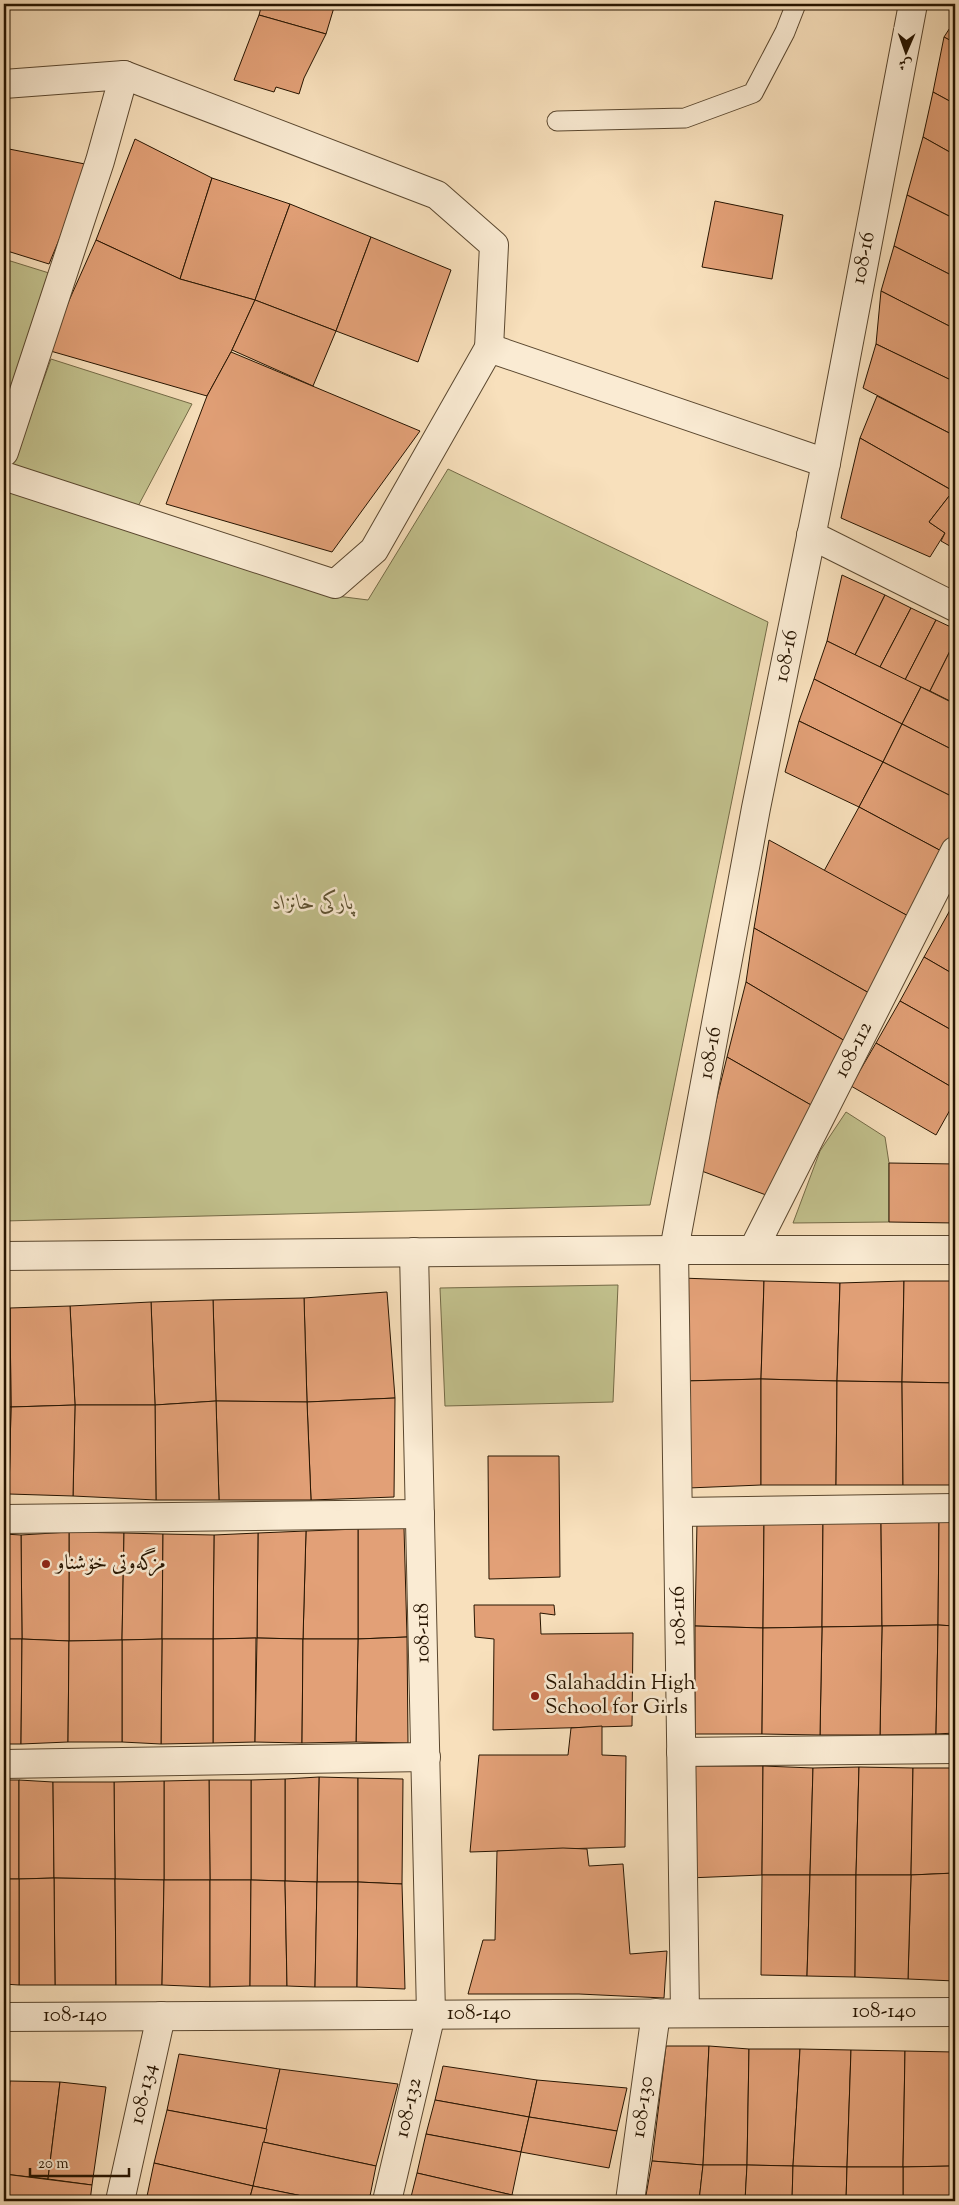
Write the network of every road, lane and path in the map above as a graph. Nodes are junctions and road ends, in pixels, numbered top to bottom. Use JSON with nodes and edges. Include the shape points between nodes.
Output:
{"nodes":[{"id":1,"x":796,"y":4,"type":"edge"},
{"id":2,"x":913,"y":4,"type":"edge"},
{"id":3,"x":124,"y":75,"type":"junction"},
{"id":4,"x":4,"y":84,"type":"edge"},
{"id":5,"x":557,"y":121,"type":"dead end"},
{"id":6,"x":489,"y":348,"type":"junction"},
{"id":7,"x":4,"y":452,"type":"edge"},
{"id":8,"x":826,"y":463,"type":"junction"},
{"id":9,"x":4,"y":476,"type":"edge"},
{"id":10,"x":811,"y":535,"type":"junction"},
{"id":11,"x":955,"y":607,"type":"edge"},
{"id":12,"x":955,"y":851,"type":"edge"},
{"id":13,"x":674,"y":1250,"type":"junction"},
{"id":14,"x":753,"y":1250,"type":"junction"},
{"id":15,"x":955,"y":1250,"type":"edge"},
{"id":16,"x":414,"y":1252,"type":"junction"},
{"id":17,"x":4,"y":1256,"type":"edge"},
{"id":18,"x":955,"y":1508,"type":"edge"},
{"id":19,"x":678,"y":1512,"type":"junction"},
{"id":20,"x":420,"y":1514,"type":"junction"},
{"id":21,"x":4,"y":1519,"type":"edge"},
{"id":22,"x":955,"y":1749,"type":"edge"},
{"id":23,"x":681,"y":1752,"type":"junction"},
{"id":24,"x":426,"y":1757,"type":"junction"},
{"id":25,"x":4,"y":1764,"type":"edge"},
{"id":26,"x":955,"y":2012,"type":"edge"},
{"id":27,"x":656,"y":2013,"type":"junction"},
{"id":28,"x":685,"y":2013,"type":"junction"},
{"id":29,"x":431,"y":2014,"type":"junction"},
{"id":30,"x":4,"y":2016,"type":"edge"},
{"id":31,"x":161,"y":2016,"type":"junction"},
{"id":32,"x":120,"y":2201,"type":"edge"},
{"id":33,"x":387,"y":2201,"type":"edge"},
{"id":34,"x":630,"y":2201,"type":"edge"}],
"edges":[{"from":1,"to":5,"type":"lane","via":[[753,93],[685,118]]},
{"from":2,"to":8,"type":"street","name":"108-16"},
{"from":3,"to":4,"type":"street"},
{"from":3,"to":6,"type":"street","via":[[437,195],[494,244]]},
{"from":3,"to":7,"type":"street","via":[[100,160]]},
{"from":6,"to":8,"type":"street"},
{"from":6,"to":9,"type":"street","via":[[374,550],[335,584]]},
{"from":8,"to":10,"type":"street","name":"108-16"},
{"from":10,"to":11,"type":"street"},
{"from":10,"to":13,"type":"street","name":"108-16","via":[[756,808]]},
{"from":12,"to":14,"type":"street","name":"108-112"},
{"from":13,"to":14,"type":"street"},
{"from":13,"to":16,"type":"street"},
{"from":13,"to":19,"type":"street","name":"108-116"},
{"from":14,"to":15,"type":"street"},
{"from":16,"to":17,"type":"street"},
{"from":16,"to":20,"type":"street","name":"108-118"},
{"from":18,"to":19,"type":"street"},
{"from":19,"to":23,"type":"street","name":"108-116"},
{"from":20,"to":21,"type":"street"},
{"from":20,"to":24,"type":"street","name":"108-118"},
{"from":22,"to":23,"type":"street"},
{"from":23,"to":28,"type":"street","name":"108-116"},
{"from":24,"to":25,"type":"street"},
{"from":24,"to":29,"type":"street","name":"108-118"},
{"from":26,"to":28,"type":"street","name":"108-140"},
{"from":27,"to":28,"type":"street","name":"108-140"},
{"from":27,"to":29,"type":"street","name":"108-140"},
{"from":27,"to":34,"type":"street","name":"108-130"},
{"from":29,"to":31,"type":"street","name":"108-140"},
{"from":29,"to":33,"type":"street","name":"108-132"},
{"from":30,"to":31,"type":"street","name":"108-140"},
{"from":31,"to":32,"type":"street","name":"108-134"}]}
